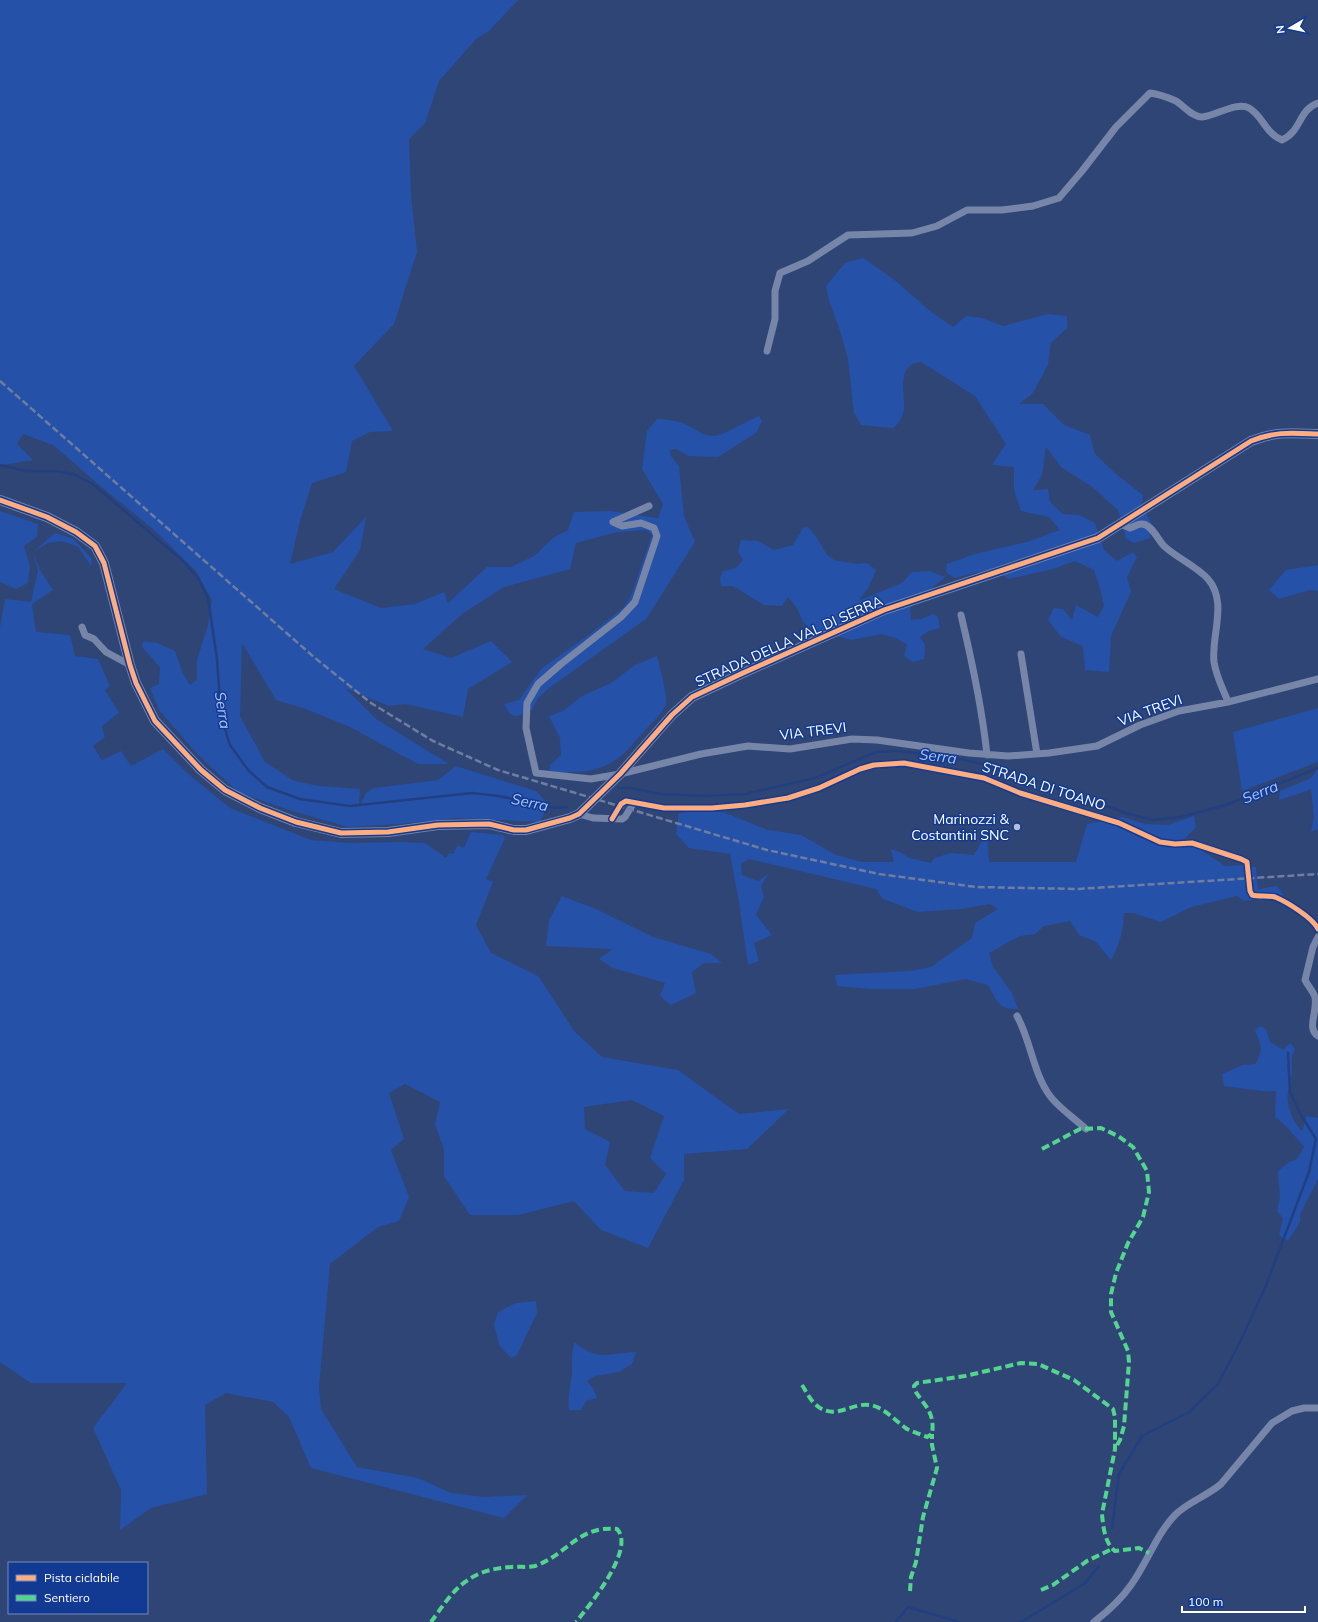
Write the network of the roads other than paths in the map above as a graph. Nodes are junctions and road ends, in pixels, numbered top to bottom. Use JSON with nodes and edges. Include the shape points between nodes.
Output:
{"nodes":[{"id":1,"x":1318,"y":103,"type":"edge"},
{"id":2,"x":767,"y":351,"type":"dead end"},
{"id":3,"x":1318,"y":434,"type":"edge"},
{"id":4,"x":0,"y":500,"type":"edge"},
{"id":5,"x":648,"y":506,"type":"dead end"},
{"id":6,"x":1121,"y":524,"type":"junction"},
{"id":7,"x":961,"y":615,"type":"dead end"},
{"id":8,"x":82,"y":627,"type":"dead end"},
{"id":9,"x":1021,"y":654,"type":"dead end"},
{"id":10,"x":130,"y":665,"type":"junction"},
{"id":11,"x":1318,"y":679,"type":"edge"},
{"id":12,"x":1228,"y":702,"type":"junction"},
{"id":13,"x":1037,"y":754,"type":"junction"},
{"id":14,"x":987,"y":755,"type":"junction"},
{"id":15,"x":620,"y":774,"type":"junction"},
{"id":16,"x":578,"y":814,"type":"junction"},
{"id":17,"x":1318,"y":929,"type":"edge"},
{"id":18,"x":1318,"y":936,"type":"edge"},
{"id":19,"x":1017,"y":1016,"type":"dead end"},
{"id":20,"x":1318,"y":1036,"type":"edge"},
{"id":21,"x":1086,"y":1129,"type":"dead end"},
{"id":22,"x":1318,"y":1408,"type":"edge"},
{"id":23,"x":1094,"y":1622,"type":"edge"}],
"edges":[{"from":1,"to":2,"type":"street","via":[[1307,109],[1297,128],[1289,137],[1282,140],[1274,136],[1249,108],[1236,107],[1202,117],[1172,99],[1150,93],[1116,127],[1059,198],[1033,206],[1002,210],[967,210],[937,226],[912,233],[848,235],[808,261],[780,273],[775,291],[775,319]]},
{"from":3,"to":6,"type":"street","name":"STRADA DELLA VAL DI SERRA","via":[[1268,434],[1251,441]]},
{"from":4,"to":10,"type":"street","name":"STRADA DELLA VAL DI SERRA","via":[[47,517],[76,532],[95,546],[104,563]]},
{"from":5,"to":15,"type":"street","via":[[613,522],[622,526],[641,523],[654,528],[657,536],[634,602],[621,617],[538,684],[527,703],[526,728],[536,773],[591,779]]},
{"from":6,"to":12,"type":"street","via":[[1130,528],[1142,524],[1148,526],[1172,554],[1208,580],[1218,603],[1214,662]]},
{"from":6,"to":15,"type":"street","name":"STRADA DELLA VAL DI SERRA","via":[[1098,538],[884,610],[692,697],[672,715]]},
{"from":7,"to":14,"type":"street","via":[[984,718]]},
{"from":8,"to":10,"type":"street","via":[[85,635],[94,639],[106,652]]},
{"from":9,"to":13,"type":"street"},
{"from":10,"to":16,"type":"street","name":"STRADA DELLA VAL DI SERRA","via":[[155,721],[201,770],[225,790],[260,808],[296,822],[341,833],[388,832],[438,825],[489,824],[526,830]]},
{"from":11,"to":12,"type":"street","name":"VIA TREVI"},
{"from":12,"to":13,"type":"street","name":"VIA TREVI","via":[[1179,711],[1140,725],[1097,746]]},
{"from":13,"to":14,"type":"street","name":"VIA TREVI"},
{"from":14,"to":15,"type":"street","name":"VIA TREVI","via":[[852,738],[790,750],[748,746],[701,754]]},
{"from":15,"to":16,"type":"street","name":"STRADA DELLA VAL DI SERRA"},
{"from":16,"to":17,"type":"street","name":"STRADA DI TOANO","via":[[593,818],[622,819],[633,804],[664,808],[745,805],[788,798],[874,765],[904,763],[984,778],[1020,793],[1119,823],[1160,842],[1192,843],[1227,854],[1246,862],[1252,895],[1280,900],[1312,920]]},
{"from":18,"to":20,"type":"street","via":[[1305,980],[1315,996],[1312,1027],[1313,1033]]},
{"from":19,"to":21,"type":"street","via":[[1023,1026],[1042,1082],[1050,1096]]},
{"from":22,"to":23,"type":"street","via":[[1292,1411],[1272,1423],[1221,1484],[1176,1514],[1149,1553],[1131,1586]]}]}
